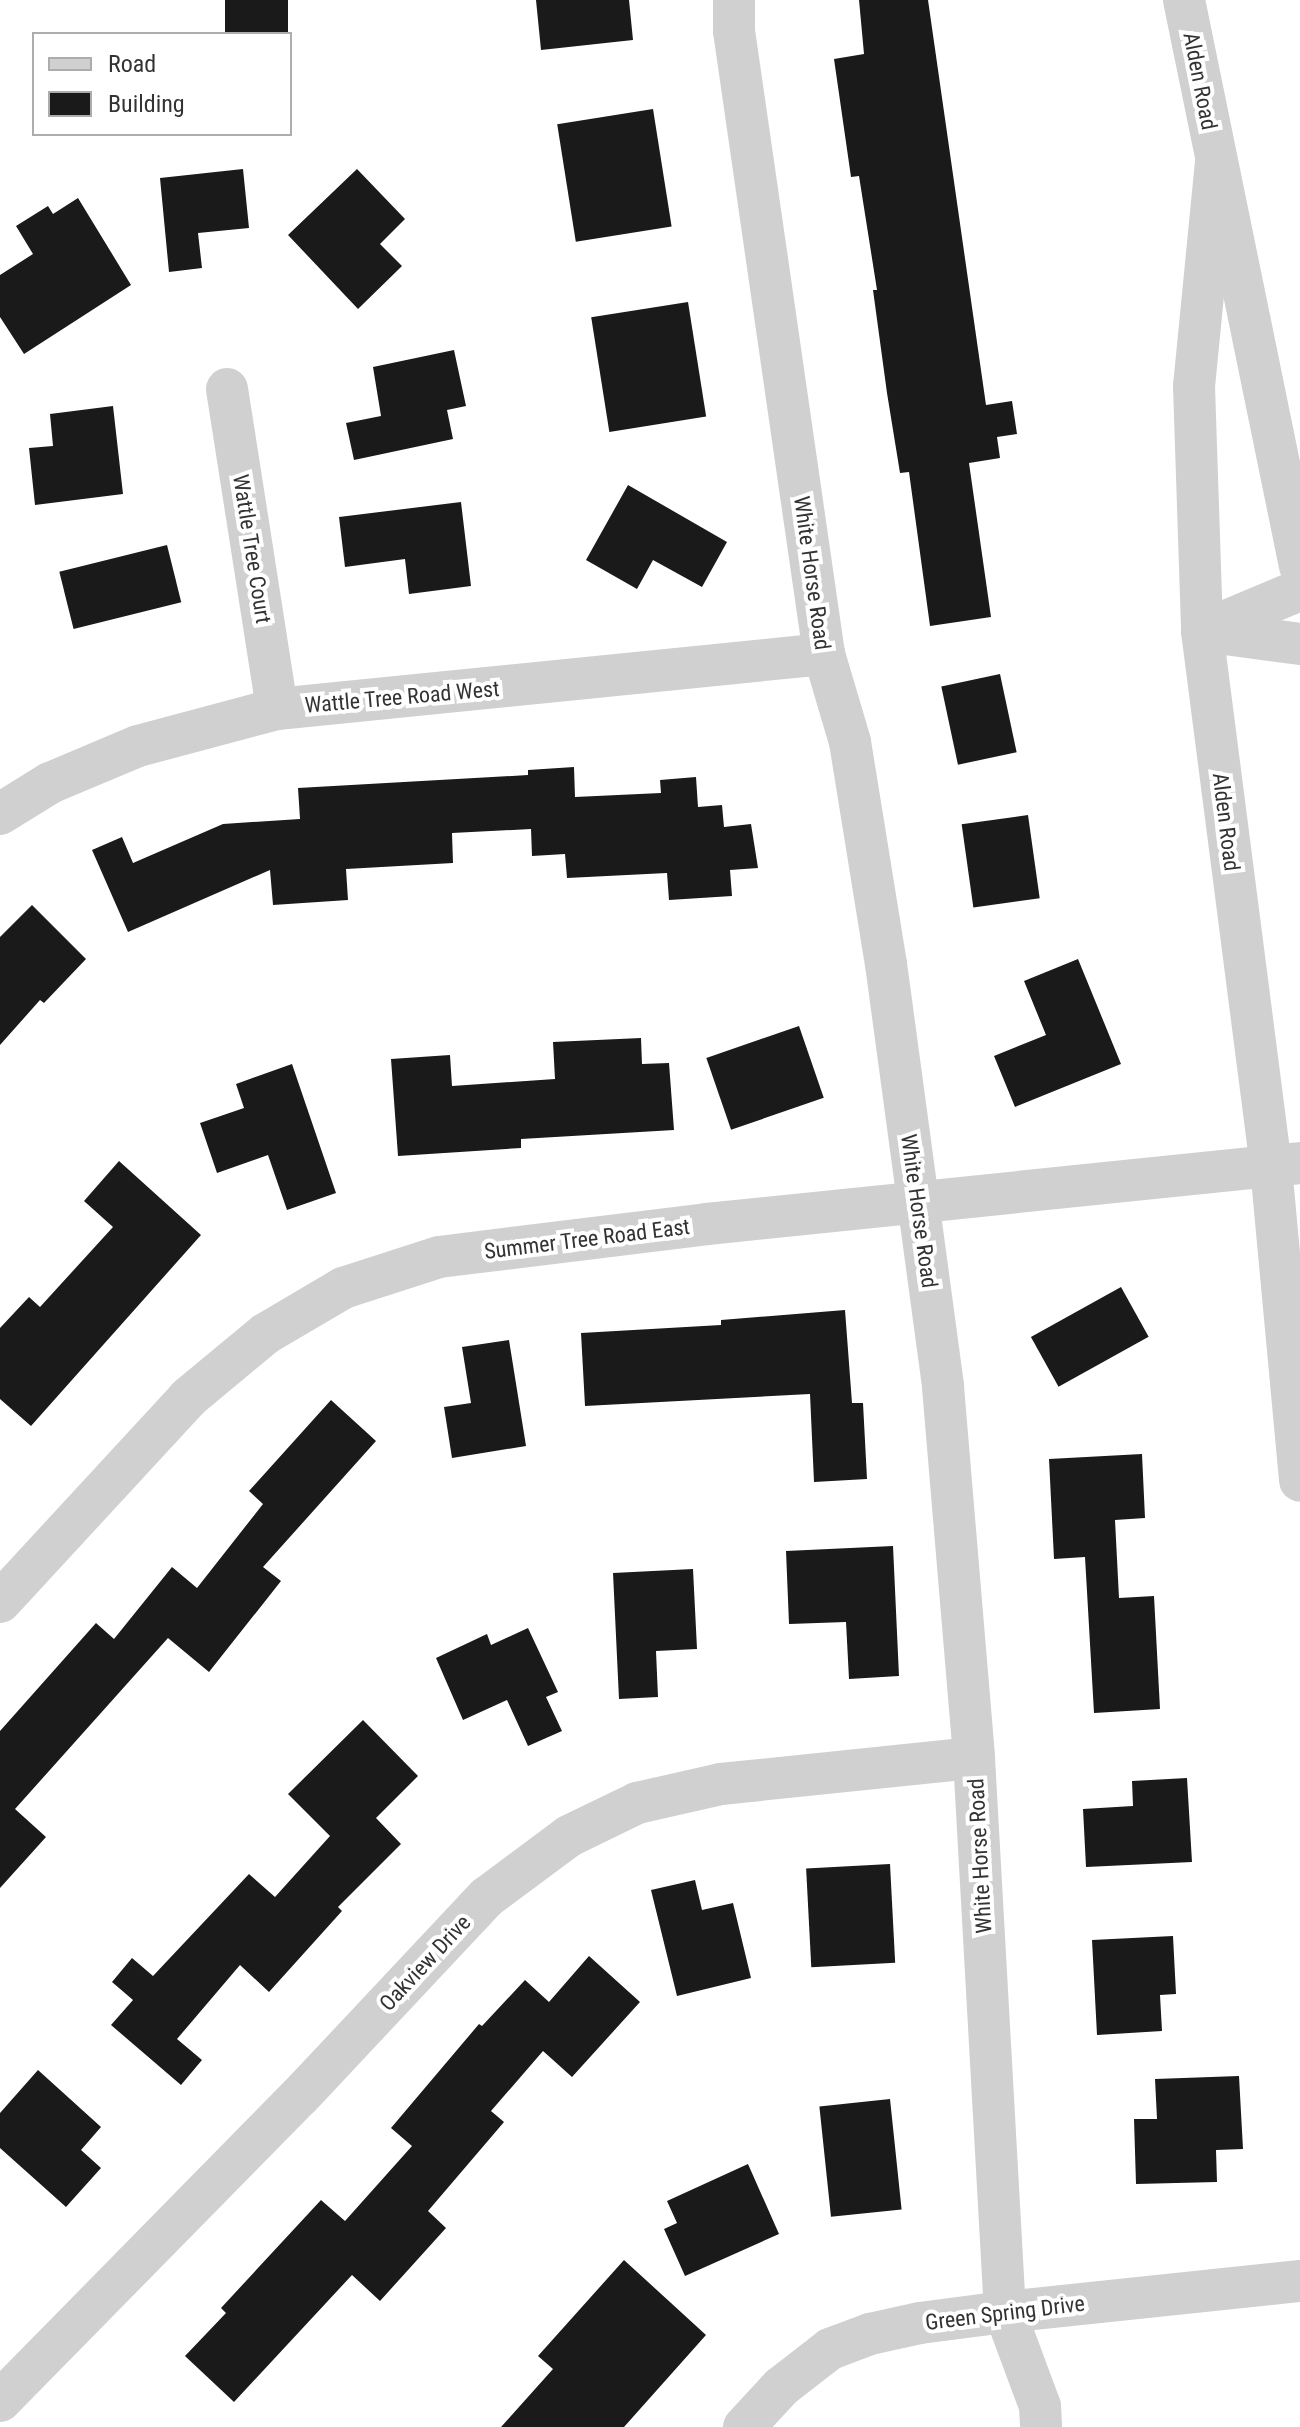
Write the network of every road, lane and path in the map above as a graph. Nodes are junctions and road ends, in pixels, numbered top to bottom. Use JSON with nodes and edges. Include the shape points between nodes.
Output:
{"nodes":[{"id":1,"x":734,"y":0,"type":"edge"},
{"id":2,"x":1184,"y":0,"type":"edge"},
{"id":3,"x":1216,"y":162,"type":"junction"},
{"id":4,"x":227,"y":389,"type":"dead end"},
{"id":5,"x":1300,"y":566,"type":"edge"},
{"id":6,"x":1300,"y":590,"type":"edge"},
{"id":7,"x":1202,"y":631,"type":"junction"},
{"id":8,"x":1300,"y":644,"type":"edge"},
{"id":9,"x":824,"y":654,"type":"junction"},
{"id":10,"x":277,"y":709,"type":"junction"},
{"id":11,"x":0,"y":814,"type":"edge"},
{"id":12,"x":1285,"y":1165,"type":"edge"},
{"id":13,"x":918,"y":1201,"type":"junction"},
{"id":14,"x":1300,"y":1481,"type":"edge"},
{"id":15,"x":0,"y":1602,"type":"edge"},
{"id":16,"x":974,"y":1758,"type":"junction"},
{"id":17,"x":1300,"y":2281,"type":"edge"},
{"id":18,"x":1005,"y":2312,"type":"junction"},
{"id":19,"x":0,"y":2401,"type":"edge"},
{"id":20,"x":744,"y":2427,"type":"edge"},
{"id":21,"x":1041,"y":2427,"type":"edge"}],
"edges":[{"from":1,"to":9,"type":"street","name":"White Horse Road","via":[[734,31]]},
{"from":2,"to":3,"type":"street","name":"Alden Road"},
{"from":3,"to":5,"type":"street","name":"Alden Road"},
{"from":3,"to":7,"type":"street","name":"Alden Road","via":[[1194,386]]},
{"from":4,"to":10,"type":"street","name":"Wattle Tree Court"},
{"from":6,"to":7,"type":"street"},
{"from":7,"to":8,"type":"street"},
{"from":7,"to":12,"type":"street","name":"Alden Road"},
{"from":9,"to":10,"type":"street","name":"Wattle Tree Road West"},
{"from":9,"to":13,"type":"street","name":"White Horse Road","via":[[850,742]]},
{"from":10,"to":11,"type":"street","name":"Wattle Tree Road West","via":[[138,746],[50,783]]},
{"from":12,"to":13,"type":"street","name":"Summer Tree Road East"},
{"from":12,"to":14,"type":"street","name":"Alden Road"},
{"from":13,"to":15,"type":"street","name":"Summer Tree Road East","via":[[439,1257],[343,1288],[265,1334],[188,1398]]},
{"from":13,"to":16,"type":"street","name":"White Horse Road","via":[[943,1387]]},
{"from":16,"to":18,"type":"street","name":"White Horse Road"},
{"from":16,"to":19,"type":"street","name":"Oakview Drive","via":[[721,1784],[637,1803],[569,1836],[487,1897]]},
{"from":17,"to":18,"type":"street","name":"Green Spring Drive"},
{"from":18,"to":20,"type":"street","name":"Green Spring Drive","via":[[920,2323],[830,2349],[781,2387]]},
{"from":18,"to":21,"type":"street","name":"White Horse Road","via":[[1040,2406]]}]}
